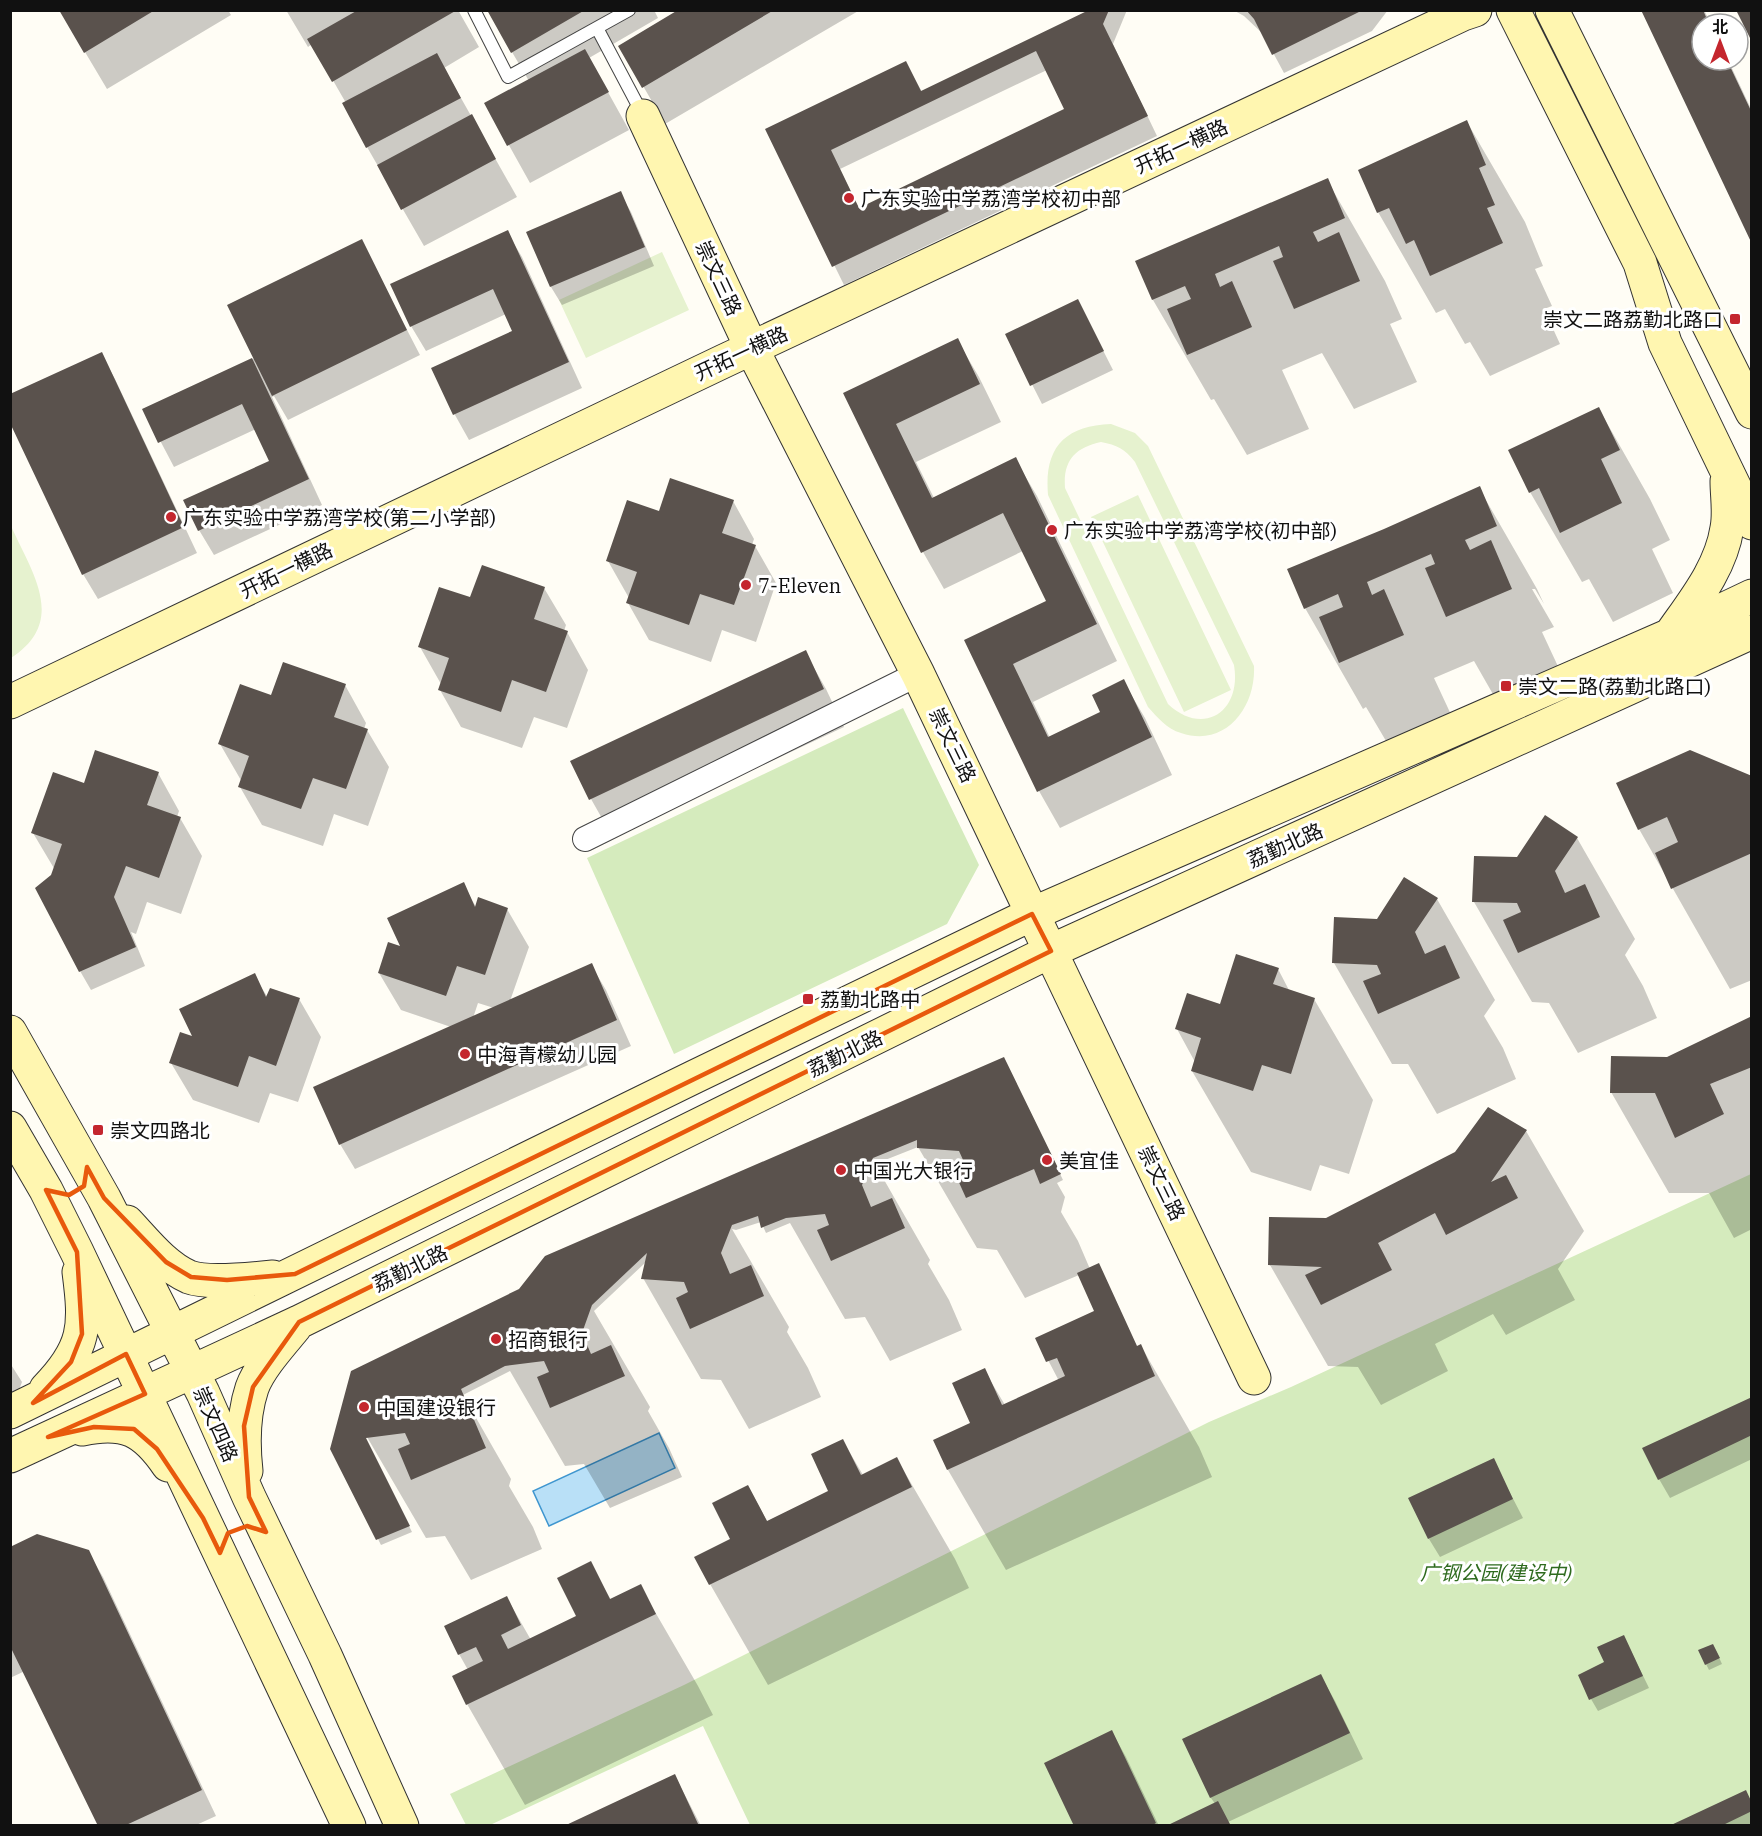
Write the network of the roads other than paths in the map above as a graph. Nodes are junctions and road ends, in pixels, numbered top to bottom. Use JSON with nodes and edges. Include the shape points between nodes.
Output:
{"nodes":[{"id":1,"x":474,"y":10,"type":"edge"},
{"id":2,"x":629,"y":10,"type":"edge"},
{"id":3,"x":1474,"y":10,"type":"edge"},
{"id":4,"x":1513,"y":10,"type":"edge"},
{"id":5,"x":1552,"y":10,"type":"edge"},
{"id":6,"x":597,"y":28,"type":"junction"},
{"id":7,"x":644,"y":116,"type":"joint"},
{"id":8,"x":1711,"y":330,"type":"junction"},
{"id":9,"x":1665,"y":343,"type":"junction"},
{"id":10,"x":752,"y":349,"type":"junction"},
{"id":11,"x":1752,"y":395,"type":"edge"},
{"id":12,"x":1752,"y":412,"type":"edge"},
{"id":13,"x":1726,"y":473,"type":"junction"},
{"id":14,"x":1752,"y":523,"type":"edge"},
{"id":15,"x":1752,"y":596,"type":"edge"},
{"id":16,"x":1752,"y":632,"type":"edge"},
{"id":17,"x":1670,"y":635,"type":"junction"},
{"id":18,"x":1701,"y":656,"type":"junction"},
{"id":19,"x":1752,"y":657,"type":"edge"},
{"id":20,"x":918,"y":674,"type":"junction"},
{"id":21,"x":10,"y":702,"type":"edge"},
{"id":22,"x":585,"y":839,"type":"dead end"},
{"id":23,"x":1032,"y":914,"type":"junction"},
{"id":24,"x":1051,"y":951,"type":"junction"},
{"id":25,"x":10,"y":1032,"type":"edge"},
{"id":26,"x":10,"y":1128,"type":"edge"},
{"id":27,"x":87,"y":1167,"type":"junction"},
{"id":28,"x":46,"y":1190,"type":"junction"},
{"id":29,"x":104,"y":1198,"type":"junction"},
{"id":30,"x":377,"y":1234,"type":"junction"},
{"id":31,"x":77,"y":1252,"type":"junction"},
{"id":32,"x":295,"y":1274,"type":"junction"},
{"id":33,"x":393,"y":1276,"type":"junction"},
{"id":34,"x":298,"y":1322,"type":"junction"},
{"id":35,"x":172,"y":1332,"type":"junction"},
{"id":36,"x":126,"y":1354,"type":"junction"},
{"id":37,"x":193,"y":1372,"type":"junction"},
{"id":38,"x":1254,"y":1378,"type":"dead end"},
{"id":39,"x":145,"y":1394,"type":"junction"},
{"id":40,"x":22,"y":1407,"type":"edge"},
{"id":41,"x":48,"y":1437,"type":"junction"},
{"id":42,"x":10,"y":1456,"type":"edge"},
{"id":43,"x":249,"y":1497,"type":"junction"},
{"id":44,"x":203,"y":1518,"type":"junction"},
{"id":45,"x":266,"y":1532,"type":"junction"},
{"id":46,"x":220,"y":1553,"type":"junction"},
{"id":47,"x":349,"y":1826,"type":"edge"},
{"id":48,"x":402,"y":1826,"type":"edge"}],
"edges":[{"from":1,"to":6,"type":"lane","via":[[508,77]]},
{"from":2,"to":6,"type":"lane"},
{"from":3,"to":10,"type":"main road","name":"开拓一横路"},
{"from":4,"to":9,"type":"main road","via":[[1640,263]]},
{"from":5,"to":8,"type":"main road"},
{"from":6,"to":7,"type":"lane"},
{"from":7,"to":10,"type":"main road","name":"崇文三路"},
{"from":8,"to":9,"type":"main road","via":[[1706,349],[1690,357]]},
{"from":8,"to":11,"type":"main road"},
{"from":8,"to":12,"type":"main road"},
{"from":9,"to":13,"type":"main road"},
{"from":10,"to":20,"type":"main road","name":"崇文三路"},
{"from":10,"to":21,"type":"main road","name":"开拓一横路"},
{"from":13,"to":14,"type":"main road"},
{"from":13,"to":17,"type":"main road","via":[[1728,526],[1722,551],[1709,578]]},
{"from":15,"to":17,"type":"main road","name":"荔勤北路"},
{"from":16,"to":18,"type":"main road","name":"荔勤北路"},
{"from":17,"to":23,"type":"main road","name":"荔勤北路"},
{"from":18,"to":19,"type":"main road"},
{"from":18,"to":24,"type":"main road","name":"荔勤北路"},
{"from":20,"to":22,"type":"street"},
{"from":20,"to":23,"type":"main road","name":"崇文三路"},
{"from":23,"to":24,"type":"main road","name":"崇文三路"},
{"from":23,"to":30,"type":"main road","name":"荔勤北路"},
{"from":24,"to":33,"type":"main road","name":"荔勤北路"},
{"from":24,"to":38,"type":"main road","name":"崇文三路"},
{"from":25,"to":27,"type":"main road","name":"崇文四路"},
{"from":26,"to":28,"type":"main road"},
{"from":27,"to":28,"type":"main road","via":[[84,1186],[69,1195]]},
{"from":27,"to":29,"type":"main road","name":"崇文四路"},
{"from":28,"to":31,"type":"main road"},
{"from":29,"to":32,"type":"main road","via":[[166,1262],[191,1277],[227,1280]]},
{"from":29,"to":35,"type":"main road","name":"崇文四路"},
{"from":30,"to":32,"type":"main road","name":"荔勤北路"},
{"from":30,"to":33,"type":"main road","via":[[370,1255],[378,1269]]},
{"from":31,"to":36,"type":"main road"},
{"from":31,"to":40,"type":"main road","via":[[82,1334],[71,1362]]},
{"from":32,"to":35,"type":"main road","name":"荔勤北路"},
{"from":33,"to":34,"type":"main road","name":"荔勤北路"},
{"from":34,"to":37,"type":"main road","name":"荔勤北路"},
{"from":34,"to":43,"type":"main road","via":[[253,1387],[244,1426]]},
{"from":35,"to":36,"type":"main road","name":"荔勤北路"},
{"from":35,"to":37,"type":"main road","name":"崇文四路"},
{"from":36,"to":39,"type":"main road"},
{"from":36,"to":40,"type":"main road","name":"荔勤北路"},
{"from":37,"to":39,"type":"main road","name":"荔勤北路"},
{"from":37,"to":43,"type":"main road","name":"崇文四路"},
{"from":39,"to":41,"type":"main road","name":"荔勤北路"},
{"from":39,"to":44,"type":"main road"},
{"from":41,"to":42,"type":"main road","name":"荔勤北路"},
{"from":41,"to":44,"type":"main road","via":[[94,1427],[134,1429],[158,1449]]},
{"from":43,"to":45,"type":"main road","name":"崇文四路"},
{"from":44,"to":46,"type":"main road"},
{"from":45,"to":46,"type":"main road","via":[[247,1526],[228,1533]]},
{"from":45,"to":48,"type":"main road","name":"崇文四路"},
{"from":46,"to":47,"type":"main road"}]}
